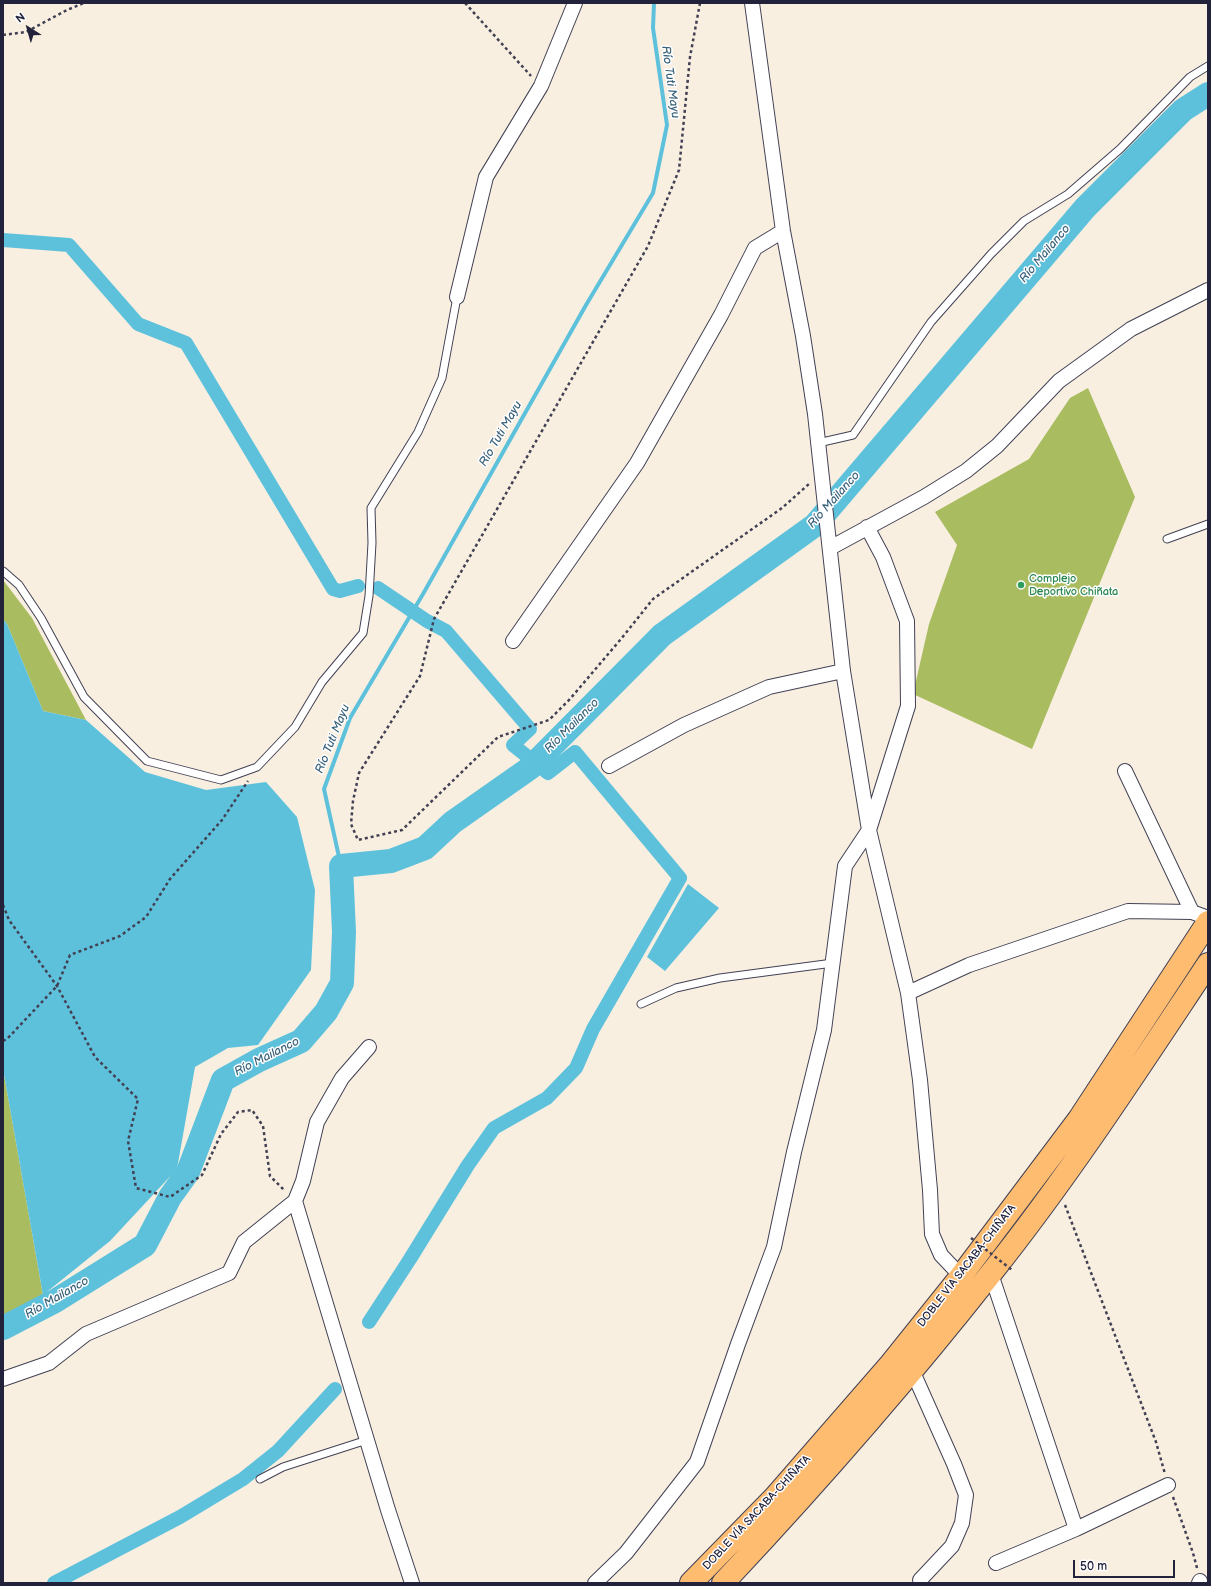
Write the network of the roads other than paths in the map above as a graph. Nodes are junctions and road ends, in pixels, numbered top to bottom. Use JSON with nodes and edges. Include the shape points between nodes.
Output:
{"nodes":[{"id":1,"x":575,"y":3,"type":"edge"},
{"id":2,"x":752,"y":3,"type":"edge"},
{"id":3,"x":1208,"y":66,"type":"edge"},
{"id":4,"x":783,"y":231,"type":"junction"},
{"id":5,"x":1208,"y":290,"type":"edge"},
{"id":6,"x":457,"y":297,"type":"joint"},
{"id":7,"x":818,"y":443,"type":"junction"},
{"id":8,"x":1208,"y":524,"type":"edge"},
{"id":9,"x":867,"y":527,"type":"junction"},
{"id":10,"x":1167,"y":539,"type":"dead end"},
{"id":11,"x":830,"y":548,"type":"junction"},
{"id":12,"x":3,"y":571,"type":"edge"},
{"id":13,"x":513,"y":641,"type":"dead end"},
{"id":14,"x":843,"y":671,"type":"junction"},
{"id":15,"x":609,"y":766,"type":"dead end"},
{"id":16,"x":1125,"y":771,"type":"dead end"},
{"id":17,"x":869,"y":830,"type":"junction"},
{"id":18,"x":1200,"y":917,"type":"edge"},
{"id":19,"x":1208,"y":918,"type":"edge"},
{"id":20,"x":832,"y":963,"type":"junction"},
{"id":21,"x":1208,"y":964,"type":"edge"},
{"id":22,"x":908,"y":993,"type":"junction"},
{"id":23,"x":641,"y":1004,"type":"dead end"},
{"id":24,"x":369,"y":1047,"type":"dead end"},
{"id":25,"x":295,"y":1201,"type":"junction"},
{"id":26,"x":1001,"y":1272,"type":"junction"},
{"id":27,"x":962,"y":1276,"type":"junction"},
{"id":28,"x":912,"y":1370,"type":"junction"},
{"id":29,"x":3,"y":1379,"type":"edge"},
{"id":30,"x":367,"y":1440,"type":"junction"},
{"id":31,"x":260,"y":1479,"type":"dead end"},
{"id":32,"x":1168,"y":1485,"type":"road end"},
{"id":33,"x":1076,"y":1529,"type":"junction"},
{"id":34,"x":996,"y":1563,"type":"dead end"},
{"id":35,"x":920,"y":1580,"type":"dead end"},
{"id":36,"x":412,"y":1583,"type":"edge"},
{"id":37,"x":595,"y":1583,"type":"edge"},
{"id":38,"x":691,"y":1583,"type":"edge"},
{"id":39,"x":723,"y":1583,"type":"edge"}],
"edges":[{"from":1,"to":6,"type":"street","via":[[541,86],[486,177]]},
{"from":2,"to":4,"type":"street"},
{"from":3,"to":7,"type":"lane","via":[[1190,76],[1120,149],[1068,194],[1024,221],[991,254],[932,322],[853,435]]},
{"from":4,"to":7,"type":"street","via":[[803,336]]},
{"from":4,"to":13,"type":"street","via":[[755,248],[721,315],[637,463]]},
{"from":5,"to":9,"type":"street","via":[[1131,329],[1059,381],[997,446],[966,471]]},
{"from":6,"to":12,"type":"lane","via":[[442,378],[418,432],[371,508],[369,596],[363,633],[322,682],[295,727],[257,767],[221,780],[147,761],[84,697],[41,618],[19,585]]},
{"from":7,"to":11,"type":"street"},
{"from":8,"to":10,"type":"lane"},
{"from":9,"to":11,"type":"street"},
{"from":9,"to":17,"type":"street","via":[[883,557],[907,621],[908,706]]},
{"from":11,"to":14,"type":"street"},
{"from":14,"to":15,"type":"street","via":[[769,687],[684,725]]},
{"from":14,"to":17,"type":"street"},
{"from":16,"to":18,"type":"street"},
{"from":17,"to":20,"type":"street","via":[[845,866]]},
{"from":17,"to":22,"type":"street"},
{"from":18,"to":19,"type":"street"},
{"from":18,"to":22,"type":"street","via":[[1128,911],[969,965]]},
{"from":18,"to":27,"type":"highway","name":"DOBLE VÍA SACABA-CHIÑATA","via":[[1079,1119]]},
{"from":20,"to":23,"type":"lane","via":[[720,978],[676,988]]},
{"from":20,"to":37,"type":"street","via":[[824,1030],[774,1247],[697,1462],[626,1553]]},
{"from":21,"to":26,"type":"highway","name":"DOBLE VÍA SACABA-CHIÑATA"},
{"from":22,"to":27,"type":"street","via":[[920,1080],[932,1234],[941,1255]]},
{"from":24,"to":25,"type":"street","via":[[342,1078],[316,1122],[303,1181]]},
{"from":25,"to":29,"type":"street","via":[[244,1242],[229,1273],[86,1334],[49,1363]]},
{"from":25,"to":30,"type":"street"},
{"from":26,"to":28,"type":"highway","name":"DOBLE VÍA SACABA-CHIÑATA"},
{"from":26,"to":33,"type":"street"},
{"from":27,"to":38,"type":"highway","name":"DOBLE VÍA SACABA-CHIÑATA","via":[[889,1366],[775,1497]]},
{"from":28,"to":35,"type":"street","via":[[966,1495],[962,1523],[952,1546]]},
{"from":28,"to":39,"type":"highway","name":"DOBLE VÍA SACABA-CHIÑATA","via":[[822,1476]]},
{"from":30,"to":31,"type":"lane","via":[[283,1467]]},
{"from":30,"to":36,"type":"street"},
{"from":32,"to":33,"type":"street"},
{"from":33,"to":34,"type":"street"}]}
